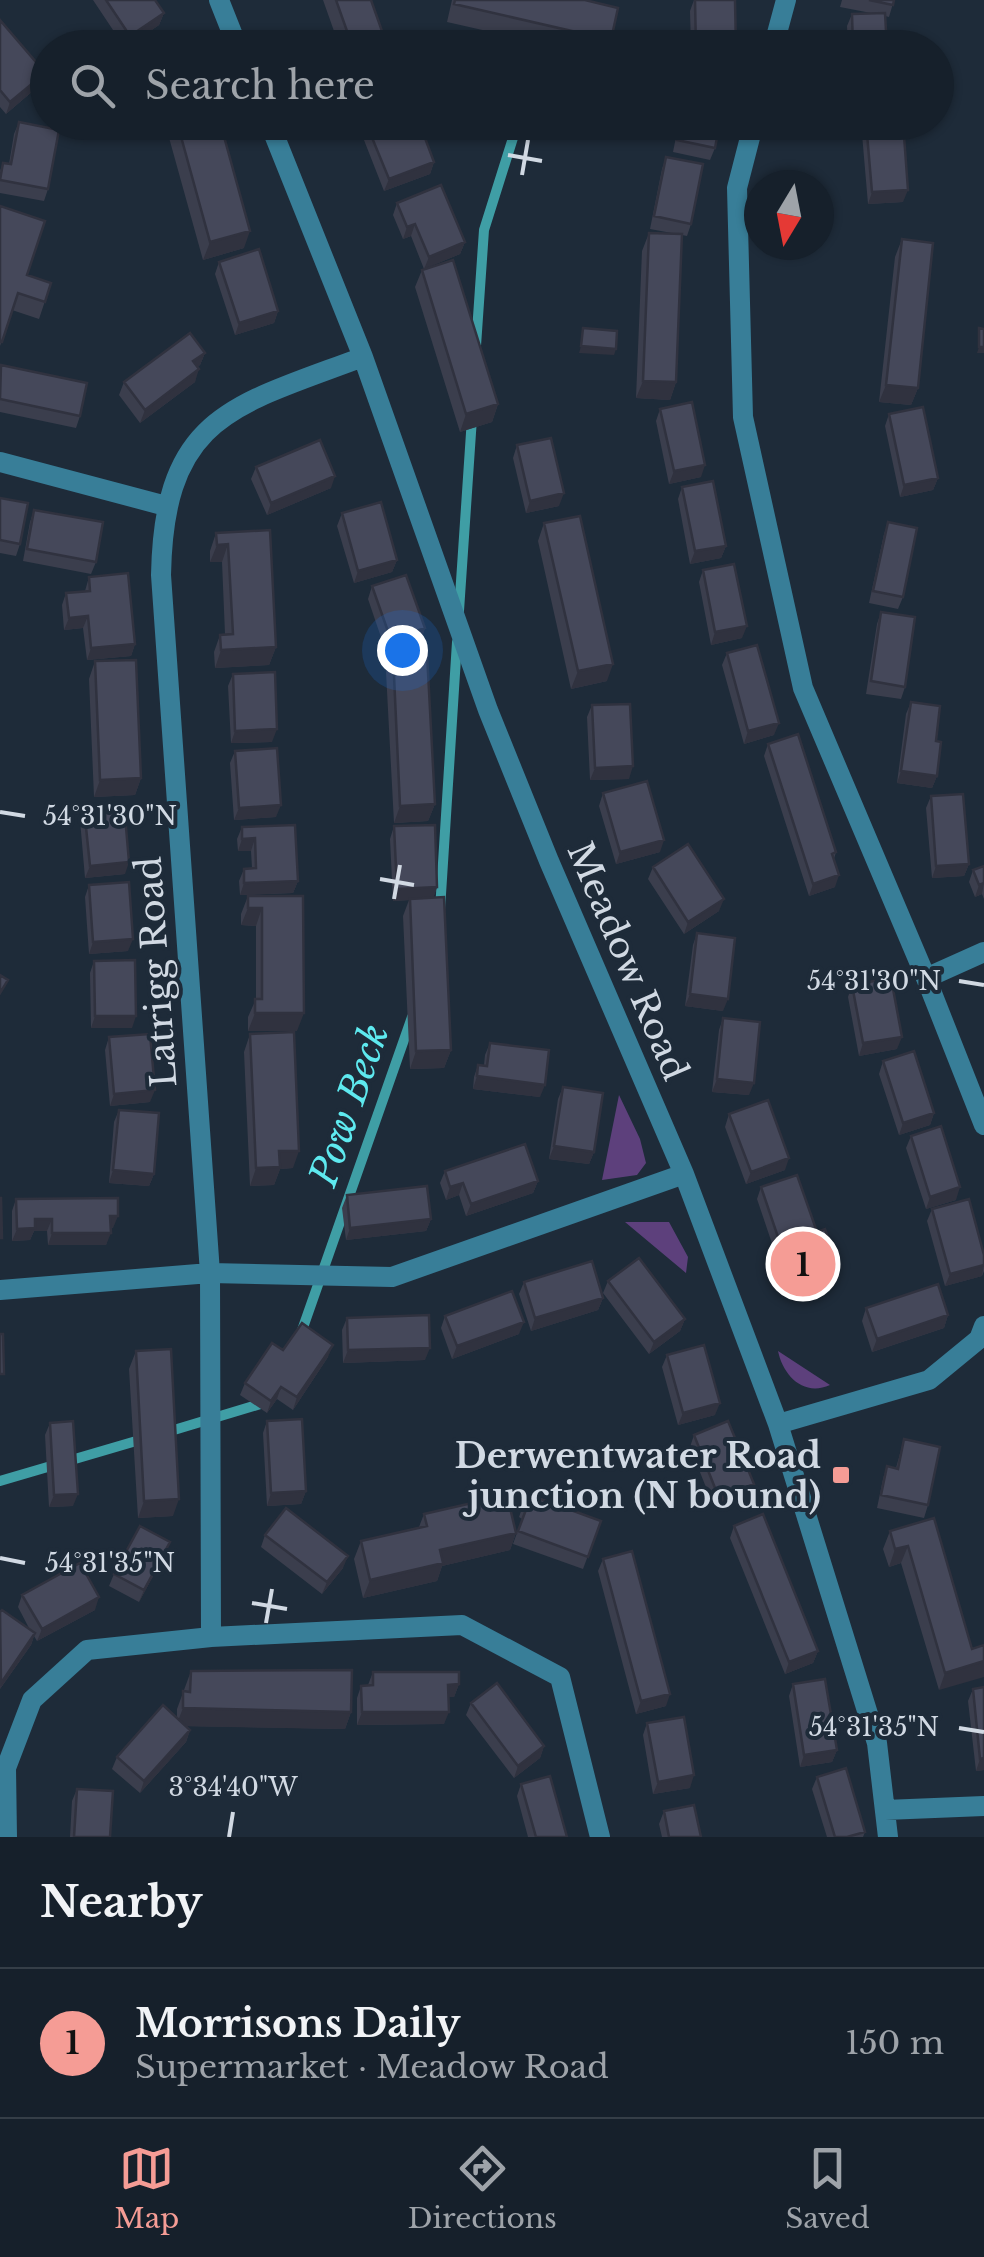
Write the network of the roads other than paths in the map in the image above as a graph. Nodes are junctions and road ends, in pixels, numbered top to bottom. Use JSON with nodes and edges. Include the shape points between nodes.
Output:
{"nodes":[{"id":1,"x":219,"y":0,"type":"edge"},
{"id":2,"x":786,"y":0,"type":"edge"},
{"id":3,"x":231,"y":30,"type":"edge"},
{"id":4,"x":778,"y":30,"type":"edge"},
{"id":5,"x":276,"y":140,"type":"edge"},
{"id":6,"x":749,"y":140,"type":"edge"},
{"id":7,"x":364,"y":356,"type":"junction"},
{"id":8,"x":0,"y":462,"type":"edge"},
{"id":9,"x":166,"y":506,"type":"junction"},
{"id":10,"x":984,"y":952,"type":"edge"},
{"id":11,"x":926,"y":978,"type":"junction"},
{"id":12,"x":984,"y":1125,"type":"edge"},
{"id":13,"x":684,"y":1174,"type":"junction"},
{"id":14,"x":210,"y":1273,"type":"junction"},
{"id":15,"x":0,"y":1290,"type":"edge"},
{"id":16,"x":984,"y":1326,"type":"edge"},
{"id":17,"x":778,"y":1424,"type":"junction"},
{"id":18,"x":212,"y":1637,"type":"junction"},
{"id":19,"x":984,"y":1806,"type":"edge"},
{"id":20,"x":885,"y":1810,"type":"junction"},
{"id":21,"x":8,"y":1837,"type":"edge"},
{"id":22,"x":600,"y":1837,"type":"edge"},
{"id":23,"x":888,"y":1837,"type":"edge"}],
"edges":[{"from":1,"to":3,"type":"street"},
{"from":2,"to":4,"type":"street"},
{"from":5,"to":7,"type":"street","name":"Meadow Road"},
{"from":6,"to":11,"type":"street","via":[[737,188],[744,416],[803,688]]},
{"from":7,"to":9,"type":"street","name":"Latrigg Road","via":[[238,405],[212,423],[179,466]]},
{"from":7,"to":13,"type":"street","name":"Meadow Road","via":[[488,710]]},
{"from":8,"to":9,"type":"street"},
{"from":9,"to":14,"type":"street","name":"Latrigg Road","via":[[161,574]]},
{"from":10,"to":11,"type":"street"},
{"from":11,"to":12,"type":"street"},
{"from":13,"to":14,"type":"street","via":[[392,1276]]},
{"from":13,"to":17,"type":"street","name":"Meadow Road"},
{"from":14,"to":15,"type":"street"},
{"from":14,"to":18,"type":"street","name":"Latrigg Road"},
{"from":16,"to":17,"type":"street","via":[[979,1339],[929,1380]]},
{"from":17,"to":20,"type":"street","name":"Meadow Road","via":[[877,1743]]},
{"from":18,"to":21,"type":"street","via":[[87,1650],[32,1700],[6,1768]]},
{"from":18,"to":22,"type":"street","via":[[462,1626],[560,1676]]},
{"from":19,"to":20,"type":"street"},
{"from":20,"to":23,"type":"street","name":"Meadow Road"}]}
